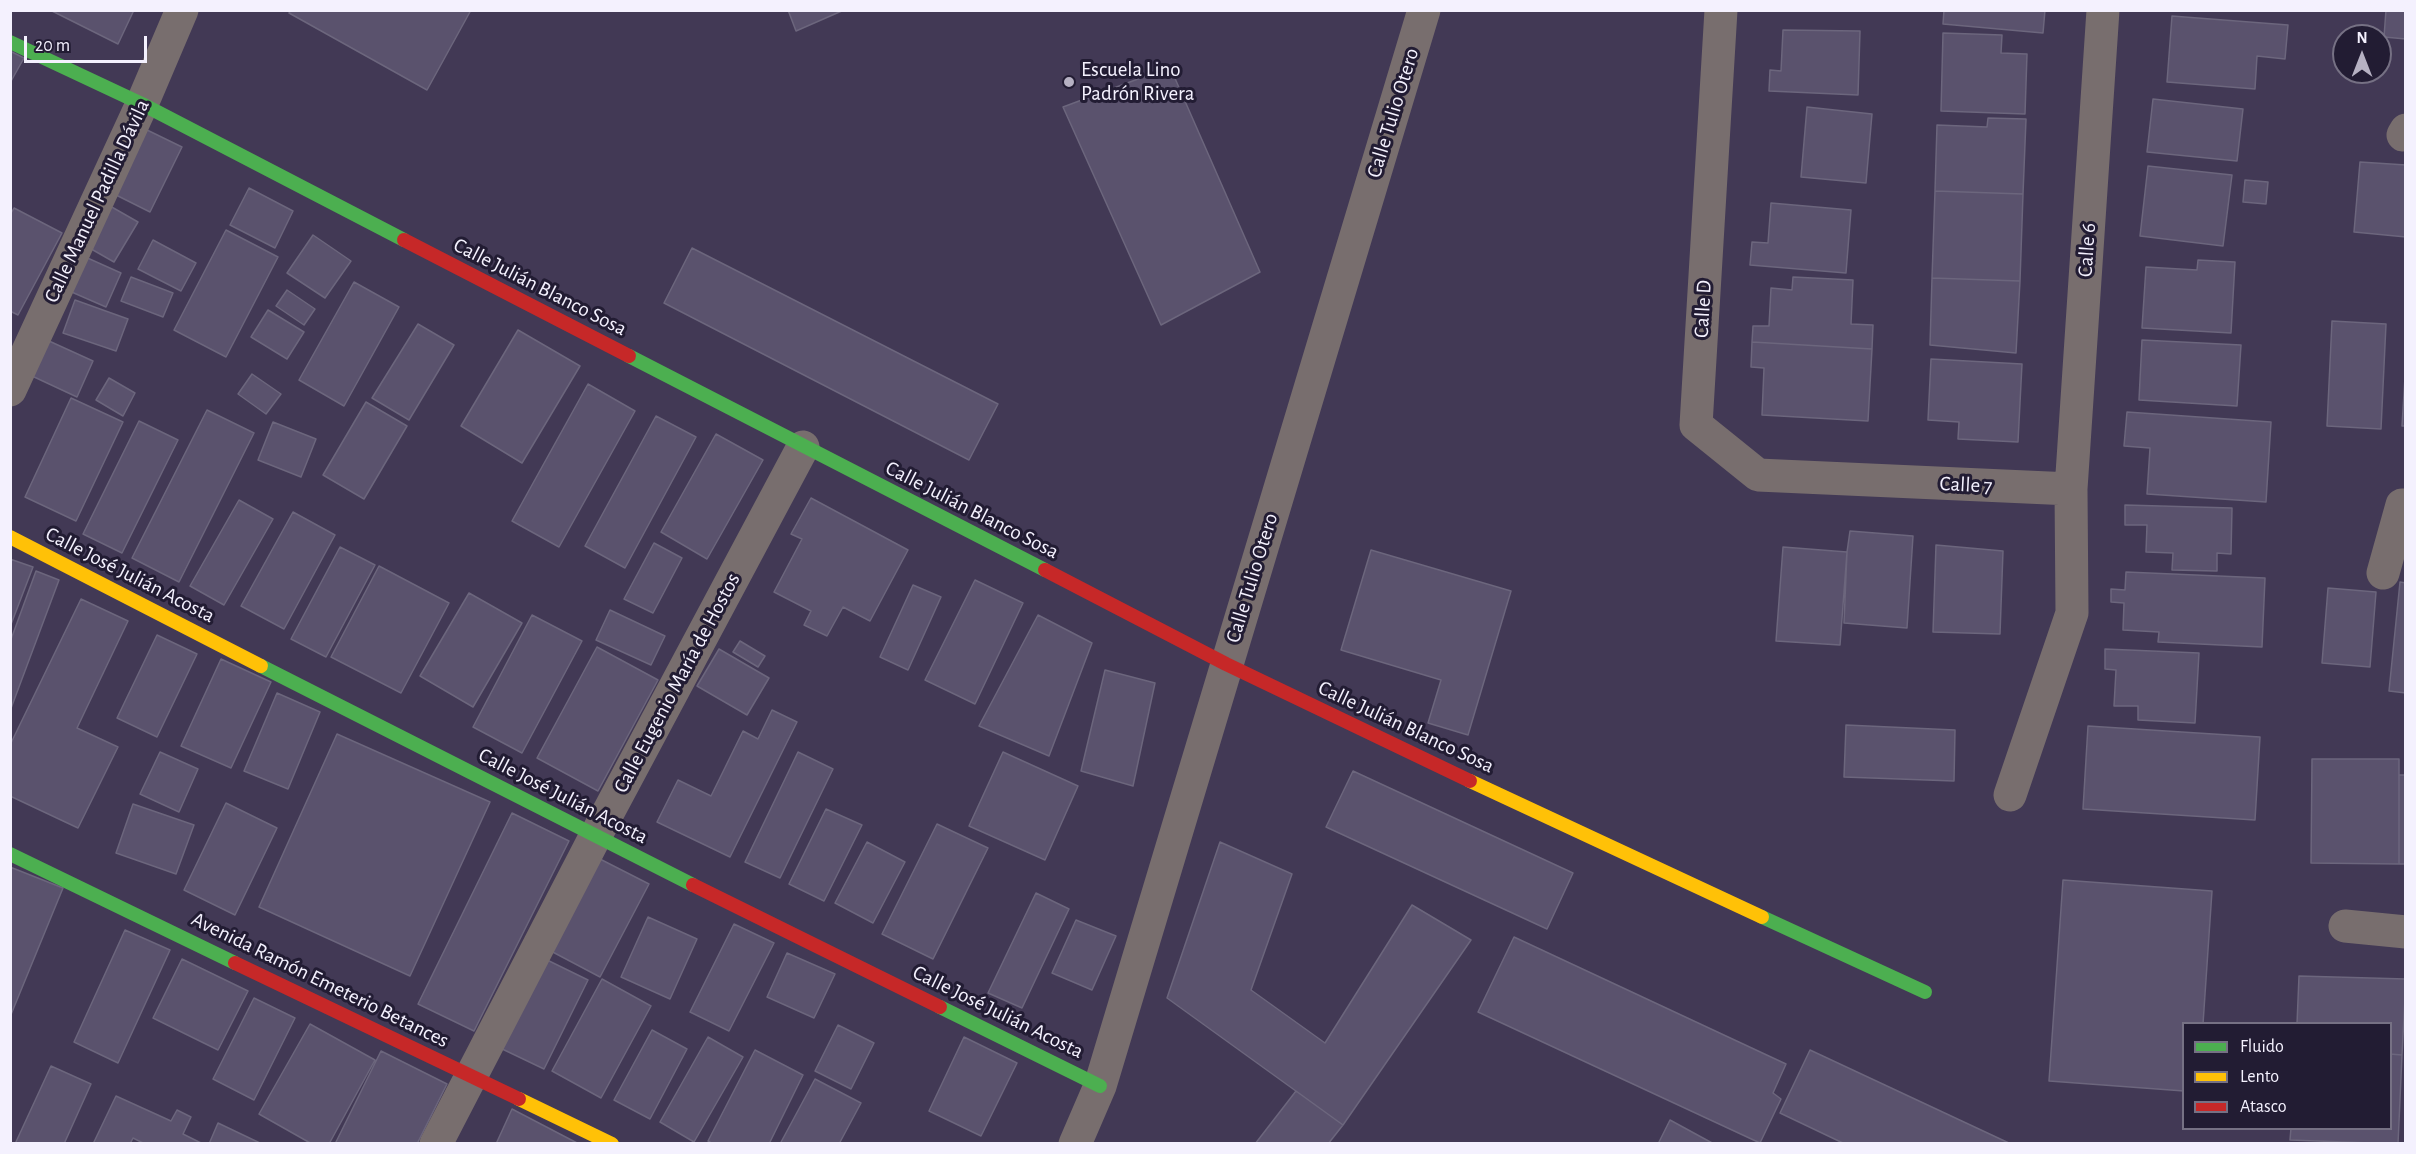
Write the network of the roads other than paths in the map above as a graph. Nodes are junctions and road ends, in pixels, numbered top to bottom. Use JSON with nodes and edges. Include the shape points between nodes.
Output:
{"nodes":[{"id":1,"x":182,"y":10,"type":"edge"},
{"id":2,"x":1424,"y":10,"type":"edge"},
{"id":3,"x":1722,"y":10,"type":"edge"},
{"id":4,"x":2103,"y":10,"type":"edge"},
{"id":5,"x":10,"y":42,"type":"edge"},
{"id":6,"x":142,"y":104,"type":"junction"},
{"id":7,"x":10,"y":390,"type":"edge"},
{"id":8,"x":804,"y":447,"type":"junction"},
{"id":9,"x":1860,"y":480,"type":"joint"},
{"id":10,"x":2071,"y":489,"type":"junction"},
{"id":11,"x":2406,"y":505,"type":"edge"},
{"id":12,"x":10,"y":537,"type":"edge"},
{"id":13,"x":2384,"y":573,"type":"dead end"},
{"id":14,"x":1226,"y":664,"type":"junction"},
{"id":15,"x":2010,"y":795,"type":"dead end"},
{"id":16,"x":595,"y":837,"type":"junction"},
{"id":17,"x":10,"y":854,"type":"edge"},
{"id":18,"x":2345,"y":926,"type":"dead end"},
{"id":19,"x":2406,"y":932,"type":"edge"},
{"id":20,"x":1925,"y":992,"type":"dead end"},
{"id":21,"x":469,"y":1075,"type":"junction"},
{"id":22,"x":1100,"y":1086,"type":"junction"},
{"id":23,"x":436,"y":1143,"type":"edge"},
{"id":24,"x":612,"y":1143,"type":"edge"},
{"id":25,"x":1075,"y":1143,"type":"edge"}],
"edges":[{"from":1,"to":6,"type":"street","name":"Calle Manuel Padilla Dávila"},
{"from":2,"to":14,"type":"street","name":"Calle Tulio Otero"},
{"from":3,"to":9,"type":"street","name":"Calle D","via":[[1696,425],[1758,475]]},
{"from":4,"to":10,"type":"street","name":"Calle 6"},
{"from":5,"to":6,"type":"street","name":"Calle Julián Blanco Sosa"},
{"from":6,"to":7,"type":"street","name":"Calle Manuel Padilla Dávila"},
{"from":6,"to":8,"type":"street","name":"Calle Julián Blanco Sosa"},
{"from":8,"to":14,"type":"street","name":"Calle Julián Blanco Sosa"},
{"from":8,"to":16,"type":"street","name":"Calle Eugenio María de Hostos"},
{"from":9,"to":10,"type":"street","name":"Calle 7"},
{"from":10,"to":15,"type":"street","name":"Calle 6","via":[[2072,614]]},
{"from":11,"to":13,"type":"street","via":[[2402,505]]},
{"from":12,"to":16,"type":"street","name":"Calle José Julián Acosta"},
{"from":14,"to":20,"type":"street","name":"Calle Julián Blanco Sosa"},
{"from":14,"to":22,"type":"street","name":"Calle Tulio Otero"},
{"from":16,"to":21,"type":"street","name":"Calle Eugenio María de Hostos"},
{"from":16,"to":22,"type":"street","name":"Calle José Julián Acosta"},
{"from":17,"to":21,"type":"street","name":"Avenida Ramón Emeterio Betances"},
{"from":18,"to":19,"type":"street"},
{"from":21,"to":23,"type":"street","name":"Calle Eugenio María de Hostos"},
{"from":21,"to":24,"type":"street","name":"Avenida Ramón Emeterio Betances"},
{"from":22,"to":25,"type":"street","name":"Calle Tulio Otero"}]}
